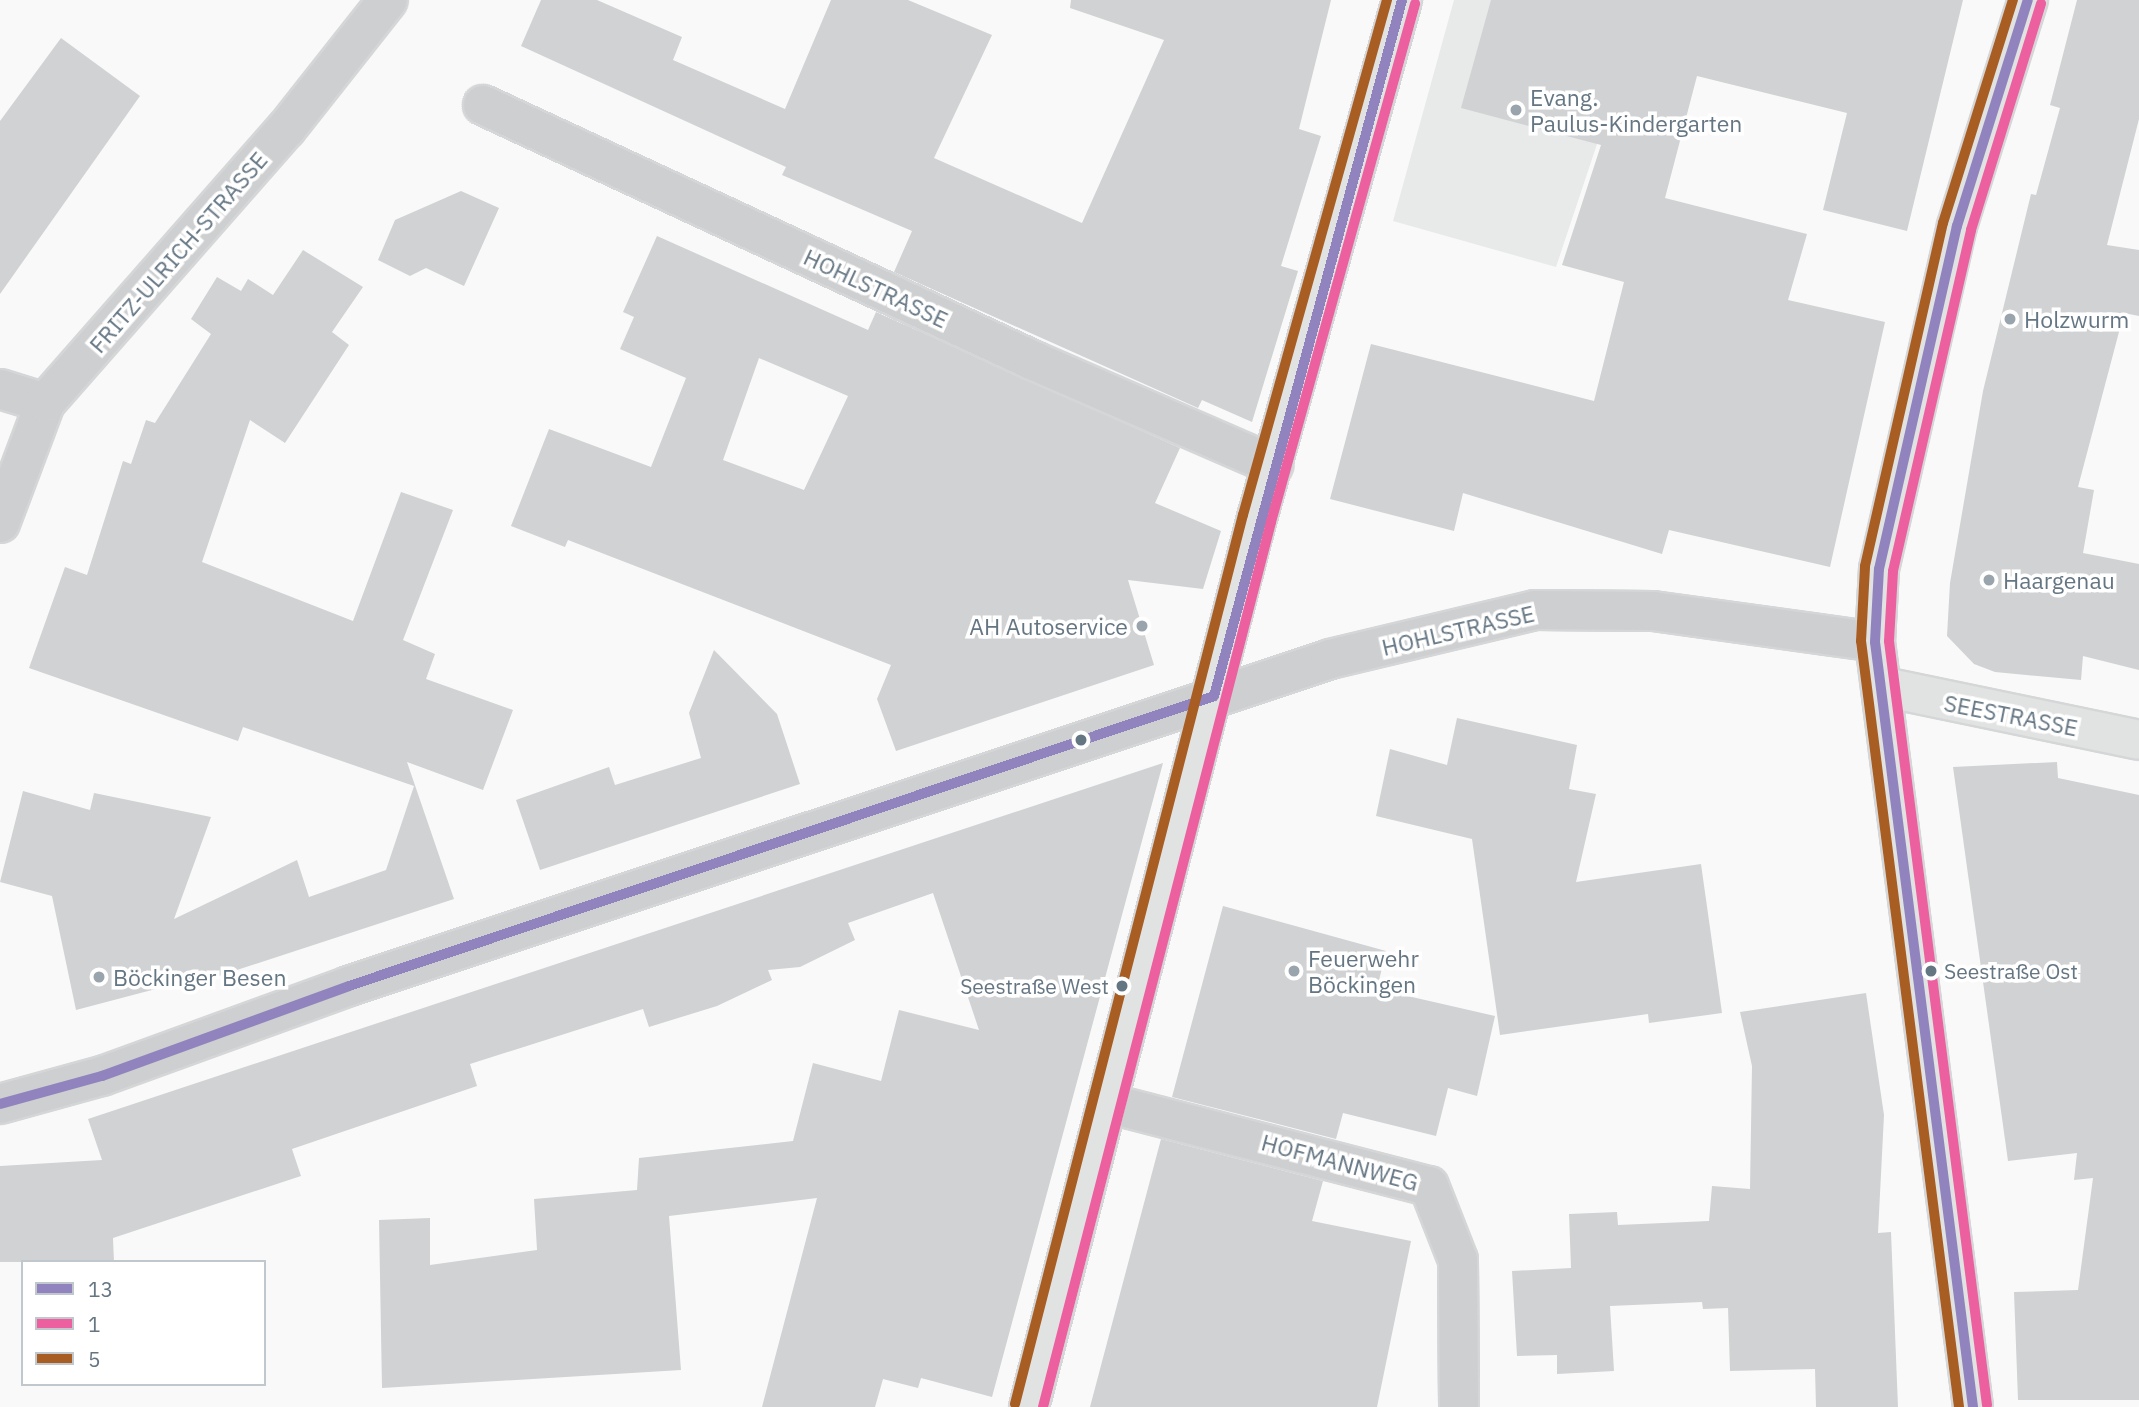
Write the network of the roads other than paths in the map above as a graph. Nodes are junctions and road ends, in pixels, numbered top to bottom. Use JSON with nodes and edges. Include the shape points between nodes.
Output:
{"nodes":[{"id":1,"x":1402,"y":0,"type":"edge"},
{"id":2,"x":2028,"y":0,"type":"edge"},
{"id":3,"x":388,"y":1,"type":"edge"},
{"id":4,"x":483,"y":105,"type":"dead end"},
{"id":5,"x":0,"y":389,"type":"edge"},
{"id":6,"x":45,"y":403,"type":"junction"},
{"id":7,"x":1273,"y":465,"type":"junction"},
{"id":8,"x":0,"y":523,"type":"edge"},
{"id":9,"x":1875,"y":642,"type":"junction"},
{"id":10,"x":1884,"y":687,"type":"junction"},
{"id":11,"x":1214,"y":696,"type":"junction"},
{"id":12,"x":2139,"y":740,"type":"edge"},
{"id":13,"x":0,"y":1104,"type":"edge"},
{"id":14,"x":1111,"y":1104,"type":"junction"},
{"id":15,"x":1029,"y":1407,"type":"edge"},
{"id":16,"x":1459,"y":1407,"type":"edge"},
{"id":17,"x":1973,"y":1407,"type":"edge"}],
"edges":[{"from":1,"to":7,"type":"street"},
{"from":2,"to":9,"type":"street","via":[[1957,226],[1879,569]]},
{"from":3,"to":6,"type":"street","name":"FRITZ-ULRICH-STRASSE","via":[[286,129]]},
{"from":4,"to":7,"type":"street","name":"HOHLSTRASSE","via":[[1021,356]]},
{"from":5,"to":6,"type":"street"},
{"from":6,"to":8,"type":"street","name":"FRITZ-ULRICH-STRASSE"},
{"from":7,"to":11,"type":"street"},
{"from":9,"to":10,"type":"street"},
{"from":9,"to":11,"type":"street","name":"HOHLSTRASSE","via":[[1653,611],[1535,610],[1330,659]]},
{"from":10,"to":12,"type":"street","name":"SEESTRASSE"},
{"from":10,"to":17,"type":"street"},
{"from":11,"to":13,"type":"street","name":"HOHLSTRASSE","via":[[349,986],[102,1076]]},
{"from":11,"to":14,"type":"street"},
{"from":14,"to":15,"type":"street"},
{"from":14,"to":16,"type":"street","name":"HOFMANNWEG","via":[[1429,1186],[1458,1260]]}]}
